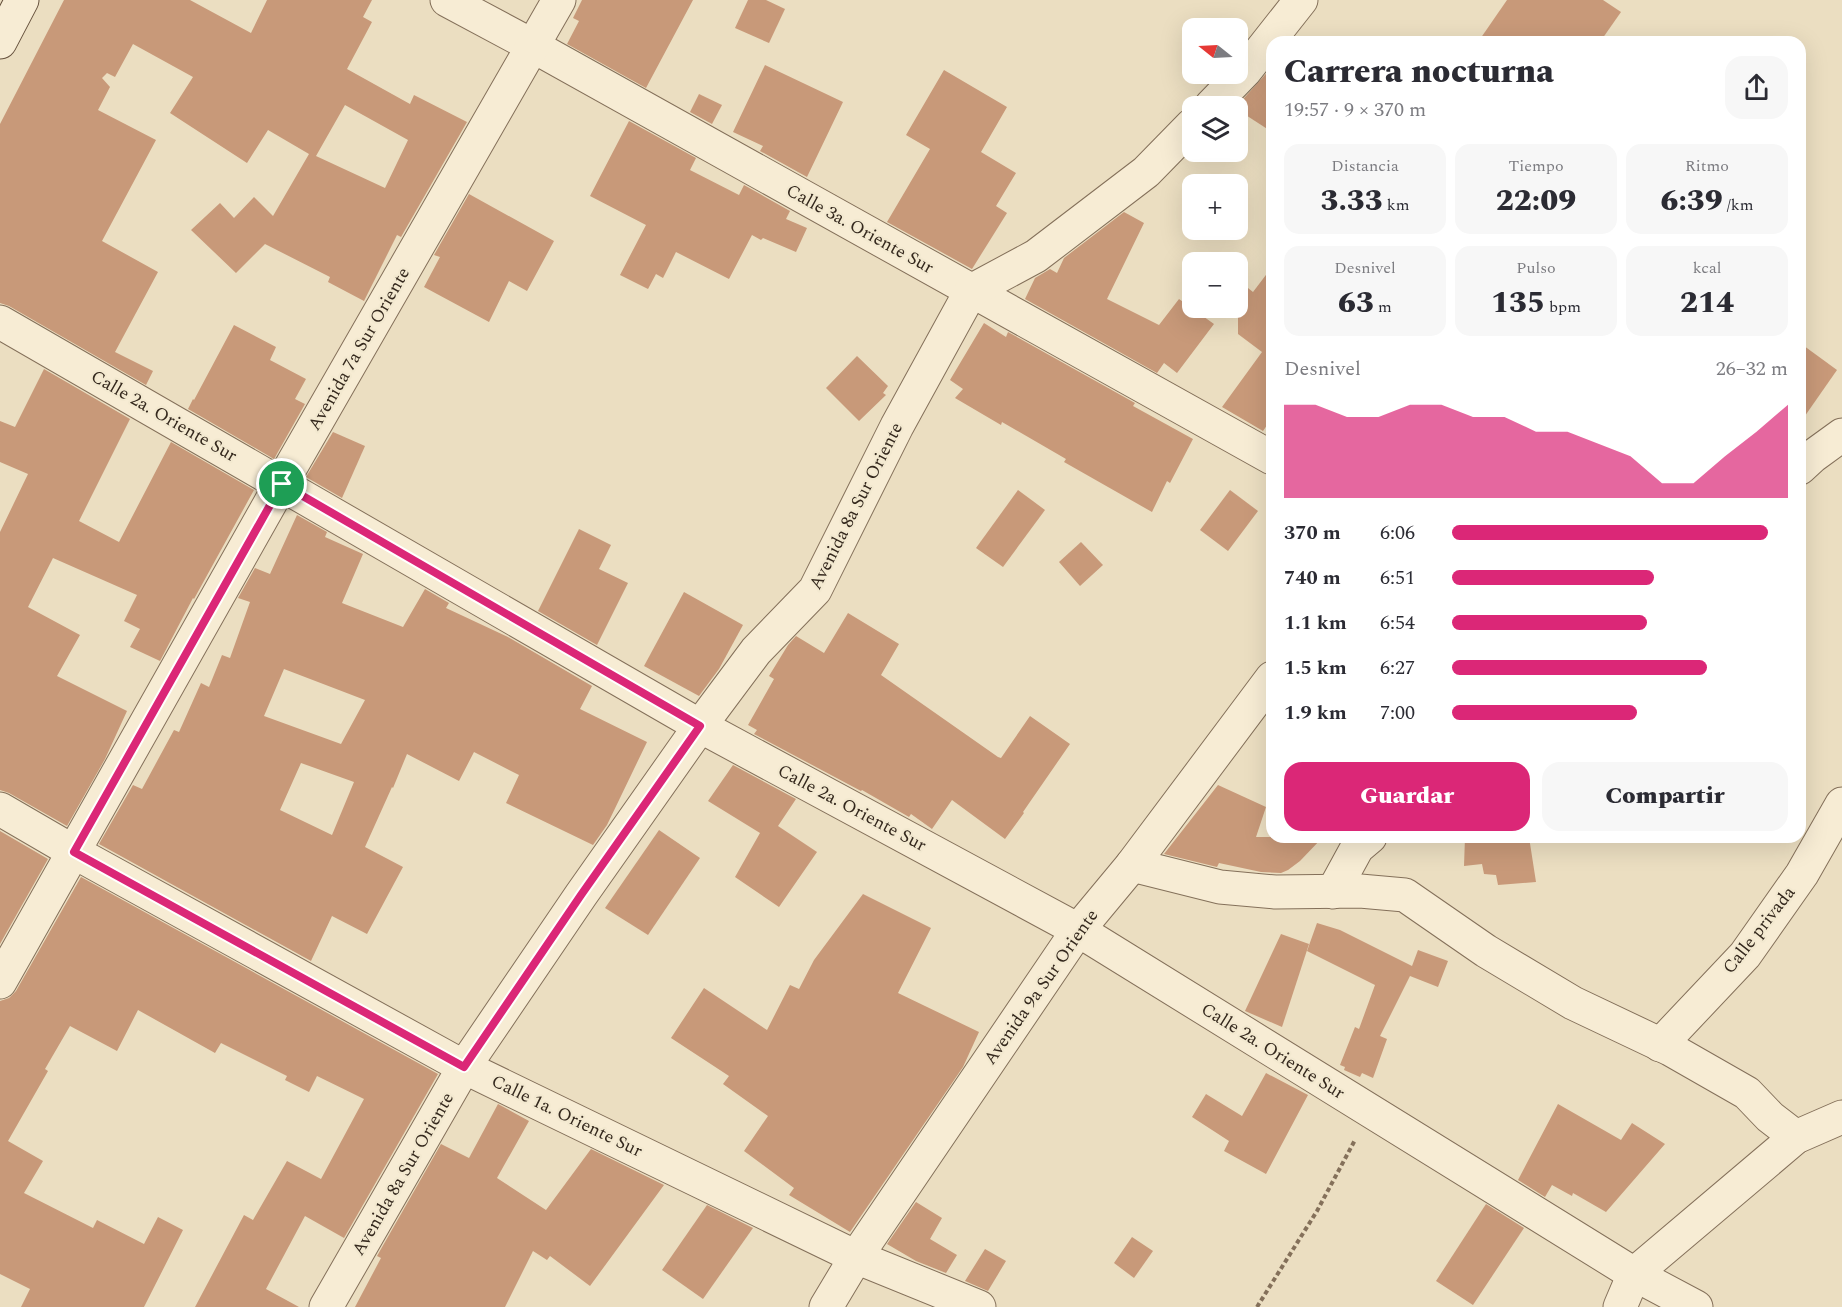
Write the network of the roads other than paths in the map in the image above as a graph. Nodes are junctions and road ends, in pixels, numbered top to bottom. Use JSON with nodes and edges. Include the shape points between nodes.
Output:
{"nodes":[{"id":1,"x":22,"y":0,"type":"edge"},
{"id":2,"x":447,"y":0,"type":"edge"},
{"id":3,"x":559,"y":0,"type":"edge"},
{"id":4,"x":1301,"y":0,"type":"edge"},
{"id":5,"x":1273,"y":36,"type":"edge"},
{"id":6,"x":0,"y":42,"type":"edge"},
{"id":7,"x":1266,"y":44,"type":"edge"},
{"id":8,"x":533,"y":46,"type":"junction"},
{"id":9,"x":1221,"y":96,"type":"edge"},
{"id":10,"x":1182,"y":135,"type":"edge"},
{"id":11,"x":971,"y":291,"type":"junction"},
{"id":12,"x":0,"y":322,"type":"edge"},
{"id":13,"x":1842,"y":435,"type":"edge"},
{"id":14,"x":1266,"y":455,"type":"edge"},
{"id":15,"x":1806,"y":462,"type":"edge"},
{"id":16,"x":282,"y":484,"type":"junction"},
{"id":17,"x":1266,"y":686,"type":"edge"},
{"id":18,"x":700,"y":726,"type":"junction"},
{"id":19,"x":1842,"y":804,"type":"edge"},
{"id":20,"x":0,"y":809,"type":"edge"},
{"id":21,"x":1363,"y":843,"type":"edge"},
{"id":22,"x":74,"y":852,"type":"junction"},
{"id":23,"x":1132,"y":865,"type":"junction"},
{"id":24,"x":1333,"y":892,"type":"junction"},
{"id":25,"x":1078,"y":930,"type":"junction"},
{"id":26,"x":0,"y":982,"type":"edge"},
{"id":27,"x":1660,"y":1045,"type":"junction"},
{"id":28,"x":464,"y":1067,"type":"junction"},
{"id":29,"x":1842,"y":1117,"type":"edge"},
{"id":30,"x":1796,"y":1137,"type":"junction"},
{"id":31,"x":856,"y":1257,"type":"junction"},
{"id":32,"x":1634,"y":1274,"type":"junction"},
{"id":33,"x":326,"y":1307,"type":"edge"},
{"id":34,"x":826,"y":1307,"type":"edge"},
{"id":35,"x":979,"y":1307,"type":"edge"},
{"id":36,"x":1620,"y":1307,"type":"edge"},
{"id":37,"x":1696,"y":1307,"type":"edge"}],
"edges":[{"from":1,"to":6,"type":"street"},
{"from":2,"to":8,"type":"street","name":"Calle 3a. Oriente Sur"},
{"from":3,"to":8,"type":"street","name":"Avenida 7a Sur Oriente"},
{"from":4,"to":5,"type":"street"},
{"from":7,"to":9,"type":"street"},
{"from":8,"to":11,"type":"street","name":"Calle 3a. Oriente Sur"},
{"from":8,"to":16,"type":"street","name":"Avenida 7a Sur Oriente"},
{"from":10,"to":11,"type":"street","via":[[1146,172],[1046,249]]},
{"from":11,"to":14,"type":"street","name":"Calle 3a. Oriente Sur"},
{"from":11,"to":18,"type":"street","name":"Avenida 8a Sur Oriente","via":[[897,426],[815,590],[756,651]]},
{"from":12,"to":16,"type":"street","name":"Calle 2a. Oriente Sur"},
{"from":13,"to":15,"type":"street"},
{"from":16,"to":18,"type":"street","name":"Calle 2a. Oriente Sur"},
{"from":16,"to":22,"type":"street","name":"Avenida 7a Sur Oriente"},
{"from":17,"to":23,"type":"street","name":"Avenida 9a Sur Oriente"},
{"from":18,"to":25,"type":"street","name":"Calle 2a. Oriente Sur"},
{"from":18,"to":28,"type":"street","name":"Avenida 8a Sur Oriente"},
{"from":19,"to":27,"type":"street","name":"Calle privada","via":[[1802,874],[1745,955]]},
{"from":20,"to":22,"type":"street","name":"Calle 1a. Oriente Sur"},
{"from":21,"to":24,"type":"street"},
{"from":22,"to":26,"type":"street","name":"Avenida 7a Sur Oriente"},
{"from":22,"to":28,"type":"street","name":"Calle 1a. Oriente Sur"},
{"from":23,"to":24,"type":"street","via":[[1220,887]]},
{"from":23,"to":25,"type":"street","name":"Avenida 9a Sur Oriente"},
{"from":24,"to":27,"type":"street","via":[[1405,895],[1486,951],[1573,1003]]},
{"from":25,"to":31,"type":"street","name":"Avenida 9a Sur Oriente"},
{"from":25,"to":32,"type":"street","name":"Calle 2a. Oriente Sur"},
{"from":27,"to":30,"type":"street","via":[[1747,1093]]},
{"from":28,"to":31,"type":"street","name":"Calle 1a. Oriente Sur"},
{"from":28,"to":33,"type":"street","name":"Avenida 8a Sur Oriente"},
{"from":29,"to":30,"type":"street"},
{"from":30,"to":32,"type":"street"},
{"from":31,"to":34,"type":"street","name":"Avenida 9a Sur Oriente"},
{"from":31,"to":35,"type":"street","name":"Calle 1a. Oriente Sur"},
{"from":32,"to":36,"type":"street"},
{"from":32,"to":37,"type":"street","name":"Calle 2a. Oriente Sur"}]}
